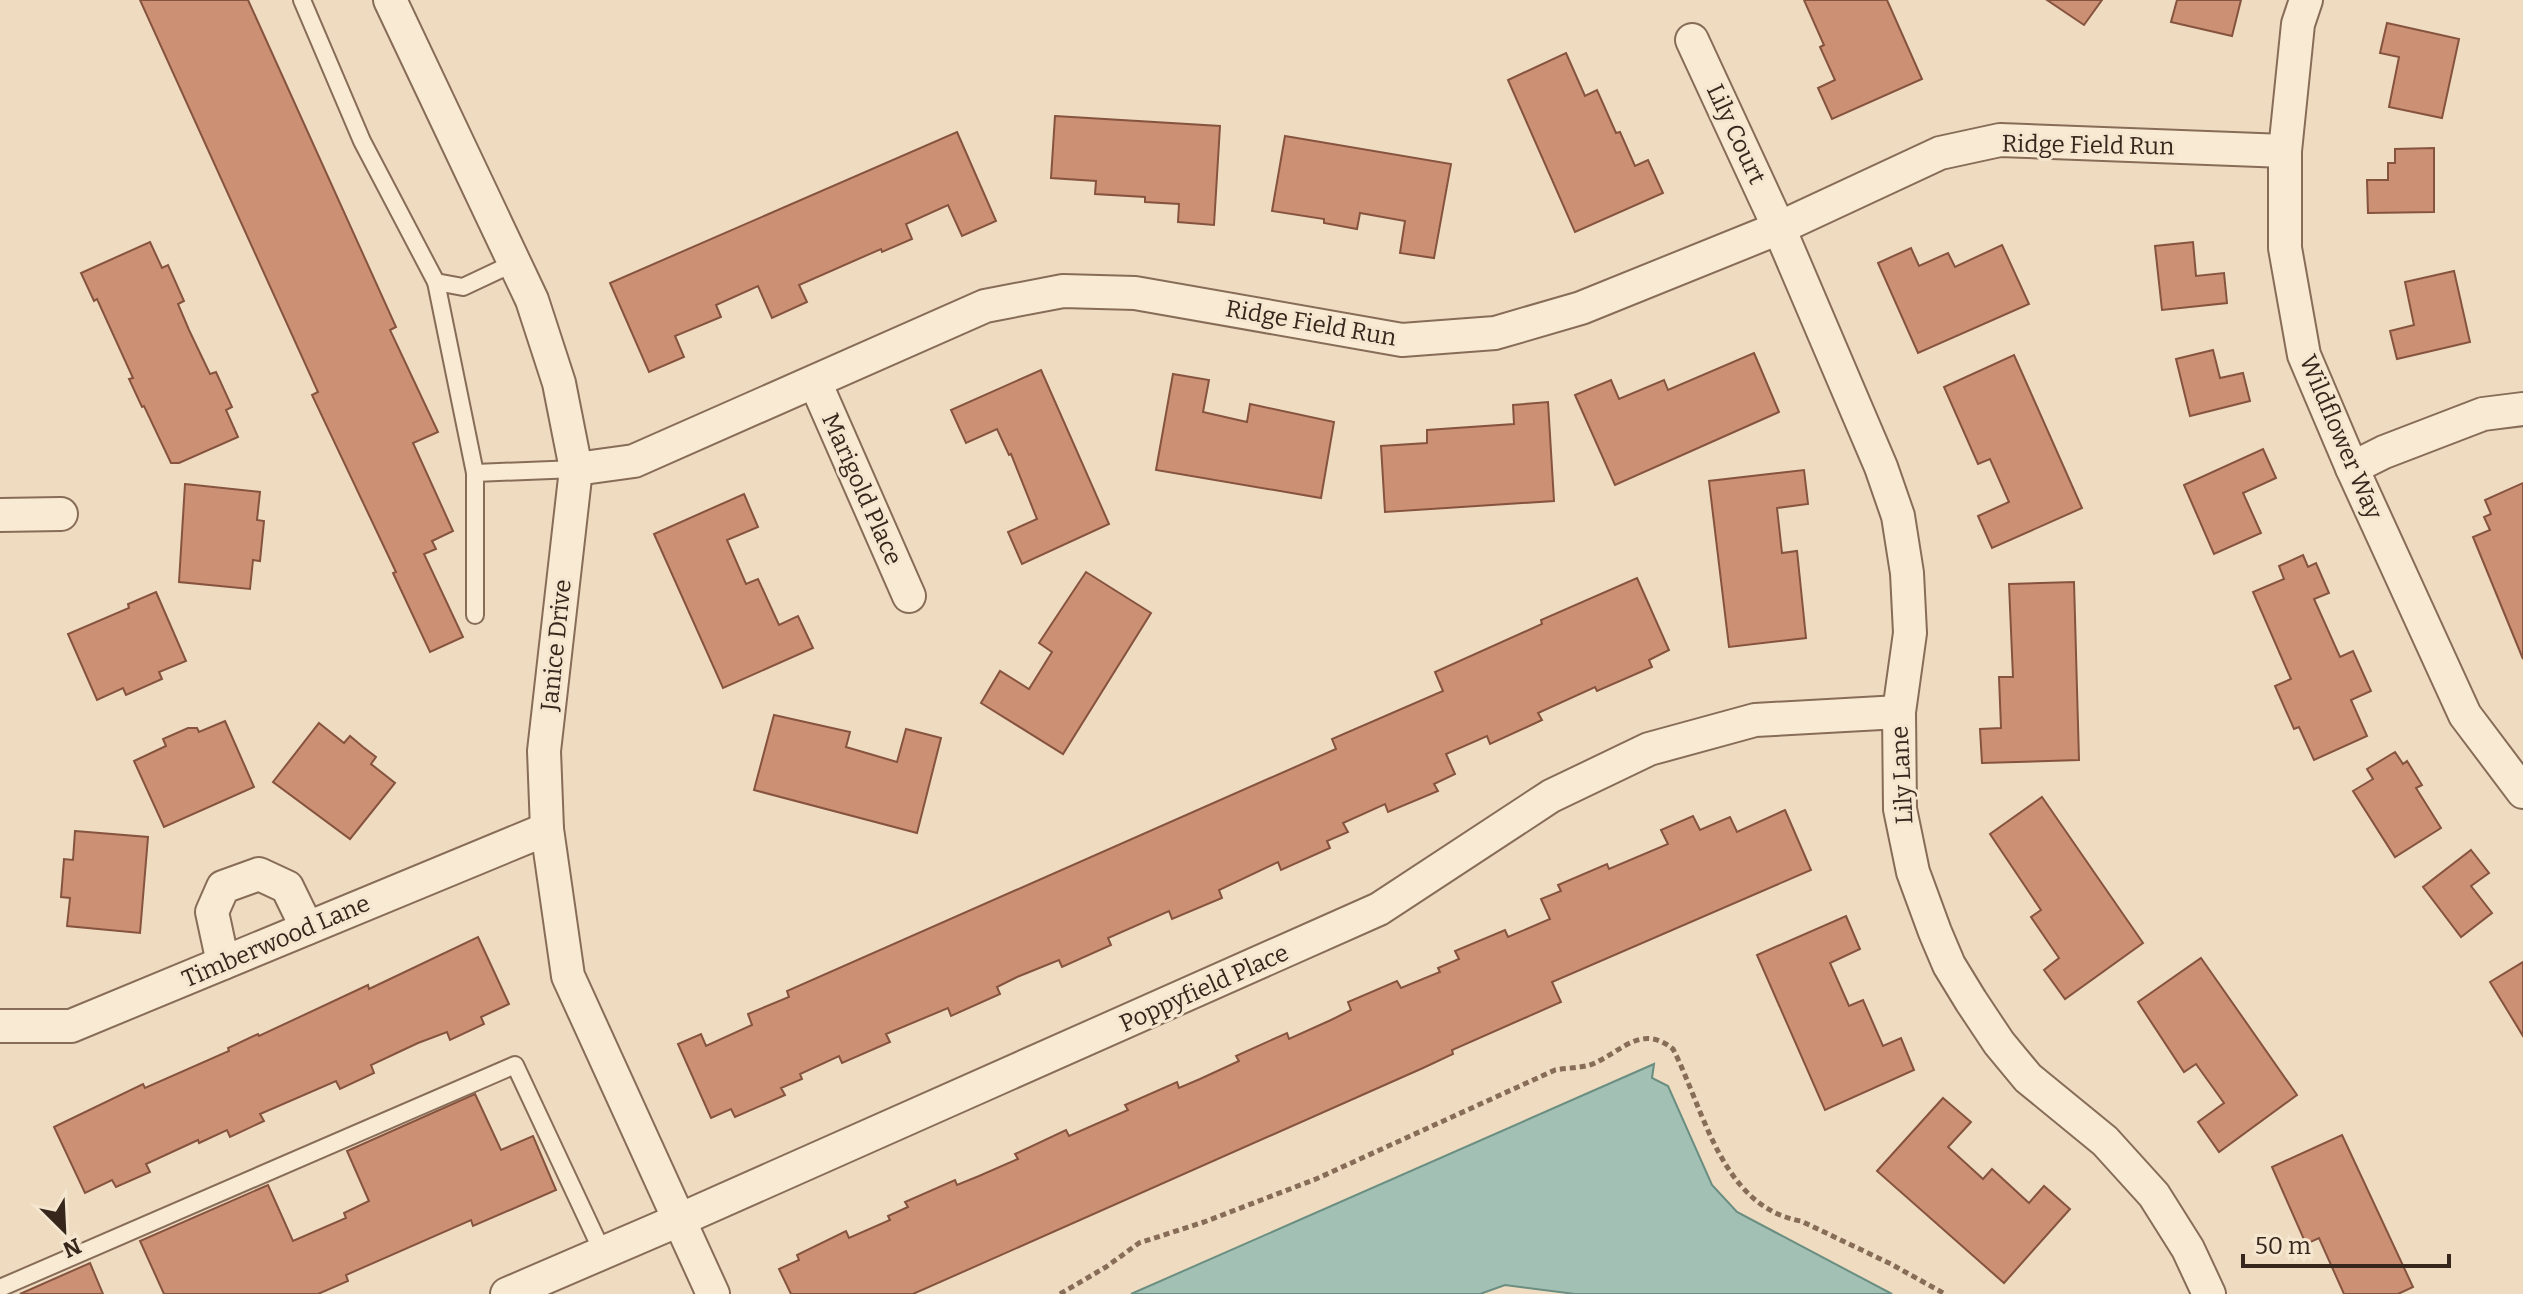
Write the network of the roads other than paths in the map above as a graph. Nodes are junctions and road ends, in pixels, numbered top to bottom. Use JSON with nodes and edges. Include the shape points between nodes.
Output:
{"nodes":[{"id":1,"x":302,"y":0,"type":"edge"},
{"id":2,"x":390,"y":0,"type":"edge"},
{"id":3,"x":2306,"y":0,"type":"edge"},
{"id":4,"x":1692,"y":40,"type":"dead end"},
{"id":5,"x":2285,"y":151,"type":"junction"},
{"id":6,"x":1779,"y":228,"type":"junction"},
{"id":7,"x":514,"y":263,"type":"junction"},
{"id":8,"x":436,"y":282,"type":"junction"},
{"id":9,"x":815,"y":382,"type":"junction"},
{"id":10,"x":2523,"y":409,"type":"edge"},
{"id":11,"x":2352,"y":468,"type":"junction"},
{"id":12,"x":576,"y":469,"type":"junction"},
{"id":13,"x":475,"y":473,"type":"junction"},
{"id":14,"x":61,"y":514,"type":"dead end"},
{"id":15,"x":0,"y":515,"type":"edge"},
{"id":16,"x":909,"y":596,"type":"dead end"},
{"id":17,"x":475,"y":615,"type":"dead end"},
{"id":18,"x":1899,"y":712,"type":"junction"},
{"id":19,"x":2523,"y":792,"type":"edge"},
{"id":20,"x":547,"y":829,"type":"junction"},
{"id":21,"x":307,"y":928,"type":"junction"},
{"id":22,"x":223,"y":963,"type":"junction"},
{"id":23,"x":0,"y":1026,"type":"edge"},
{"id":24,"x":679,"y":1220,"type":"junction"},
{"id":25,"x":603,"y":1253,"type":"junction"},
{"id":26,"x":0,"y":1288,"type":"edge"},
{"id":27,"x":507,"y":1294,"type":"edge"},
{"id":28,"x":713,"y":1294,"type":"edge"},
{"id":29,"x":2209,"y":1294,"type":"edge"}],
"edges":[{"from":1,"to":8,"type":"lane","via":[[362,141]]},
{"from":2,"to":7,"type":"street","name":"Janice Drive"},
{"from":3,"to":5,"type":"street","name":"Wildflower Way","via":[[2298,24]]},
{"from":4,"to":6,"type":"street","name":"Lily Court"},
{"from":5,"to":6,"type":"street","name":"Ridge Field Run","via":[[2000,140],[1940,153]]},
{"from":5,"to":11,"type":"street","name":"Wildflower Way","via":[[2285,248],[2304,355]]},
{"from":6,"to":9,"type":"street","name":"Ridge Field Run","via":[[1581,308],[1495,333],[1402,340],[1135,293],[1063,291],[985,306]]},
{"from":6,"to":18,"type":"street","name":"Lily Lane","via":[[1898,516],[1910,633]]},
{"from":7,"to":8,"type":"lane","via":[[463,287]]},
{"from":7,"to":12,"type":"street","name":"Janice Drive","via":[[559,383]]},
{"from":8,"to":13,"type":"lane"},
{"from":9,"to":12,"type":"street","name":"Ridge Field Run","via":[[634,461]]},
{"from":9,"to":16,"type":"street","name":"Marigold Place"},
{"from":10,"to":11,"type":"street","via":[[2483,414]]},
{"from":11,"to":19,"type":"street","name":"Wildflower Way","via":[[2465,715]]},
{"from":12,"to":13,"type":"lane"},
{"from":12,"to":20,"type":"street","name":"Janice Drive","via":[[544,751]]},
{"from":13,"to":17,"type":"lane"},
{"from":14,"to":15,"type":"street"},
{"from":18,"to":24,"type":"street","name":"Poppyfield Place","via":[[1755,720],[1649,749],[1551,796],[1379,909]]},
{"from":18,"to":29,"type":"street","name":"Lily Lane","via":[[1900,809],[1913,872],[1949,965],[2028,1078],[2105,1141],[2154,1195]]},
{"from":20,"to":21,"type":"street","name":"Timberwood Lane"},
{"from":20,"to":24,"type":"street","name":"Janice Drive","via":[[568,976]]},
{"from":21,"to":22,"type":"street","name":"Timberwood Lane"},
{"from":21,"to":22,"type":"street","via":[[287,887],[259,874],[223,887],[212,912]]},
{"from":22,"to":23,"type":"street","name":"Timberwood Lane","via":[[71,1026]]},
{"from":24,"to":25,"type":"street","name":"Poppyfield Place"},
{"from":24,"to":28,"type":"street","name":"Janice Drive"},
{"from":25,"to":26,"type":"lane","via":[[515,1065]]},
{"from":25,"to":27,"type":"street","name":"Poppyfield Place"}]}
